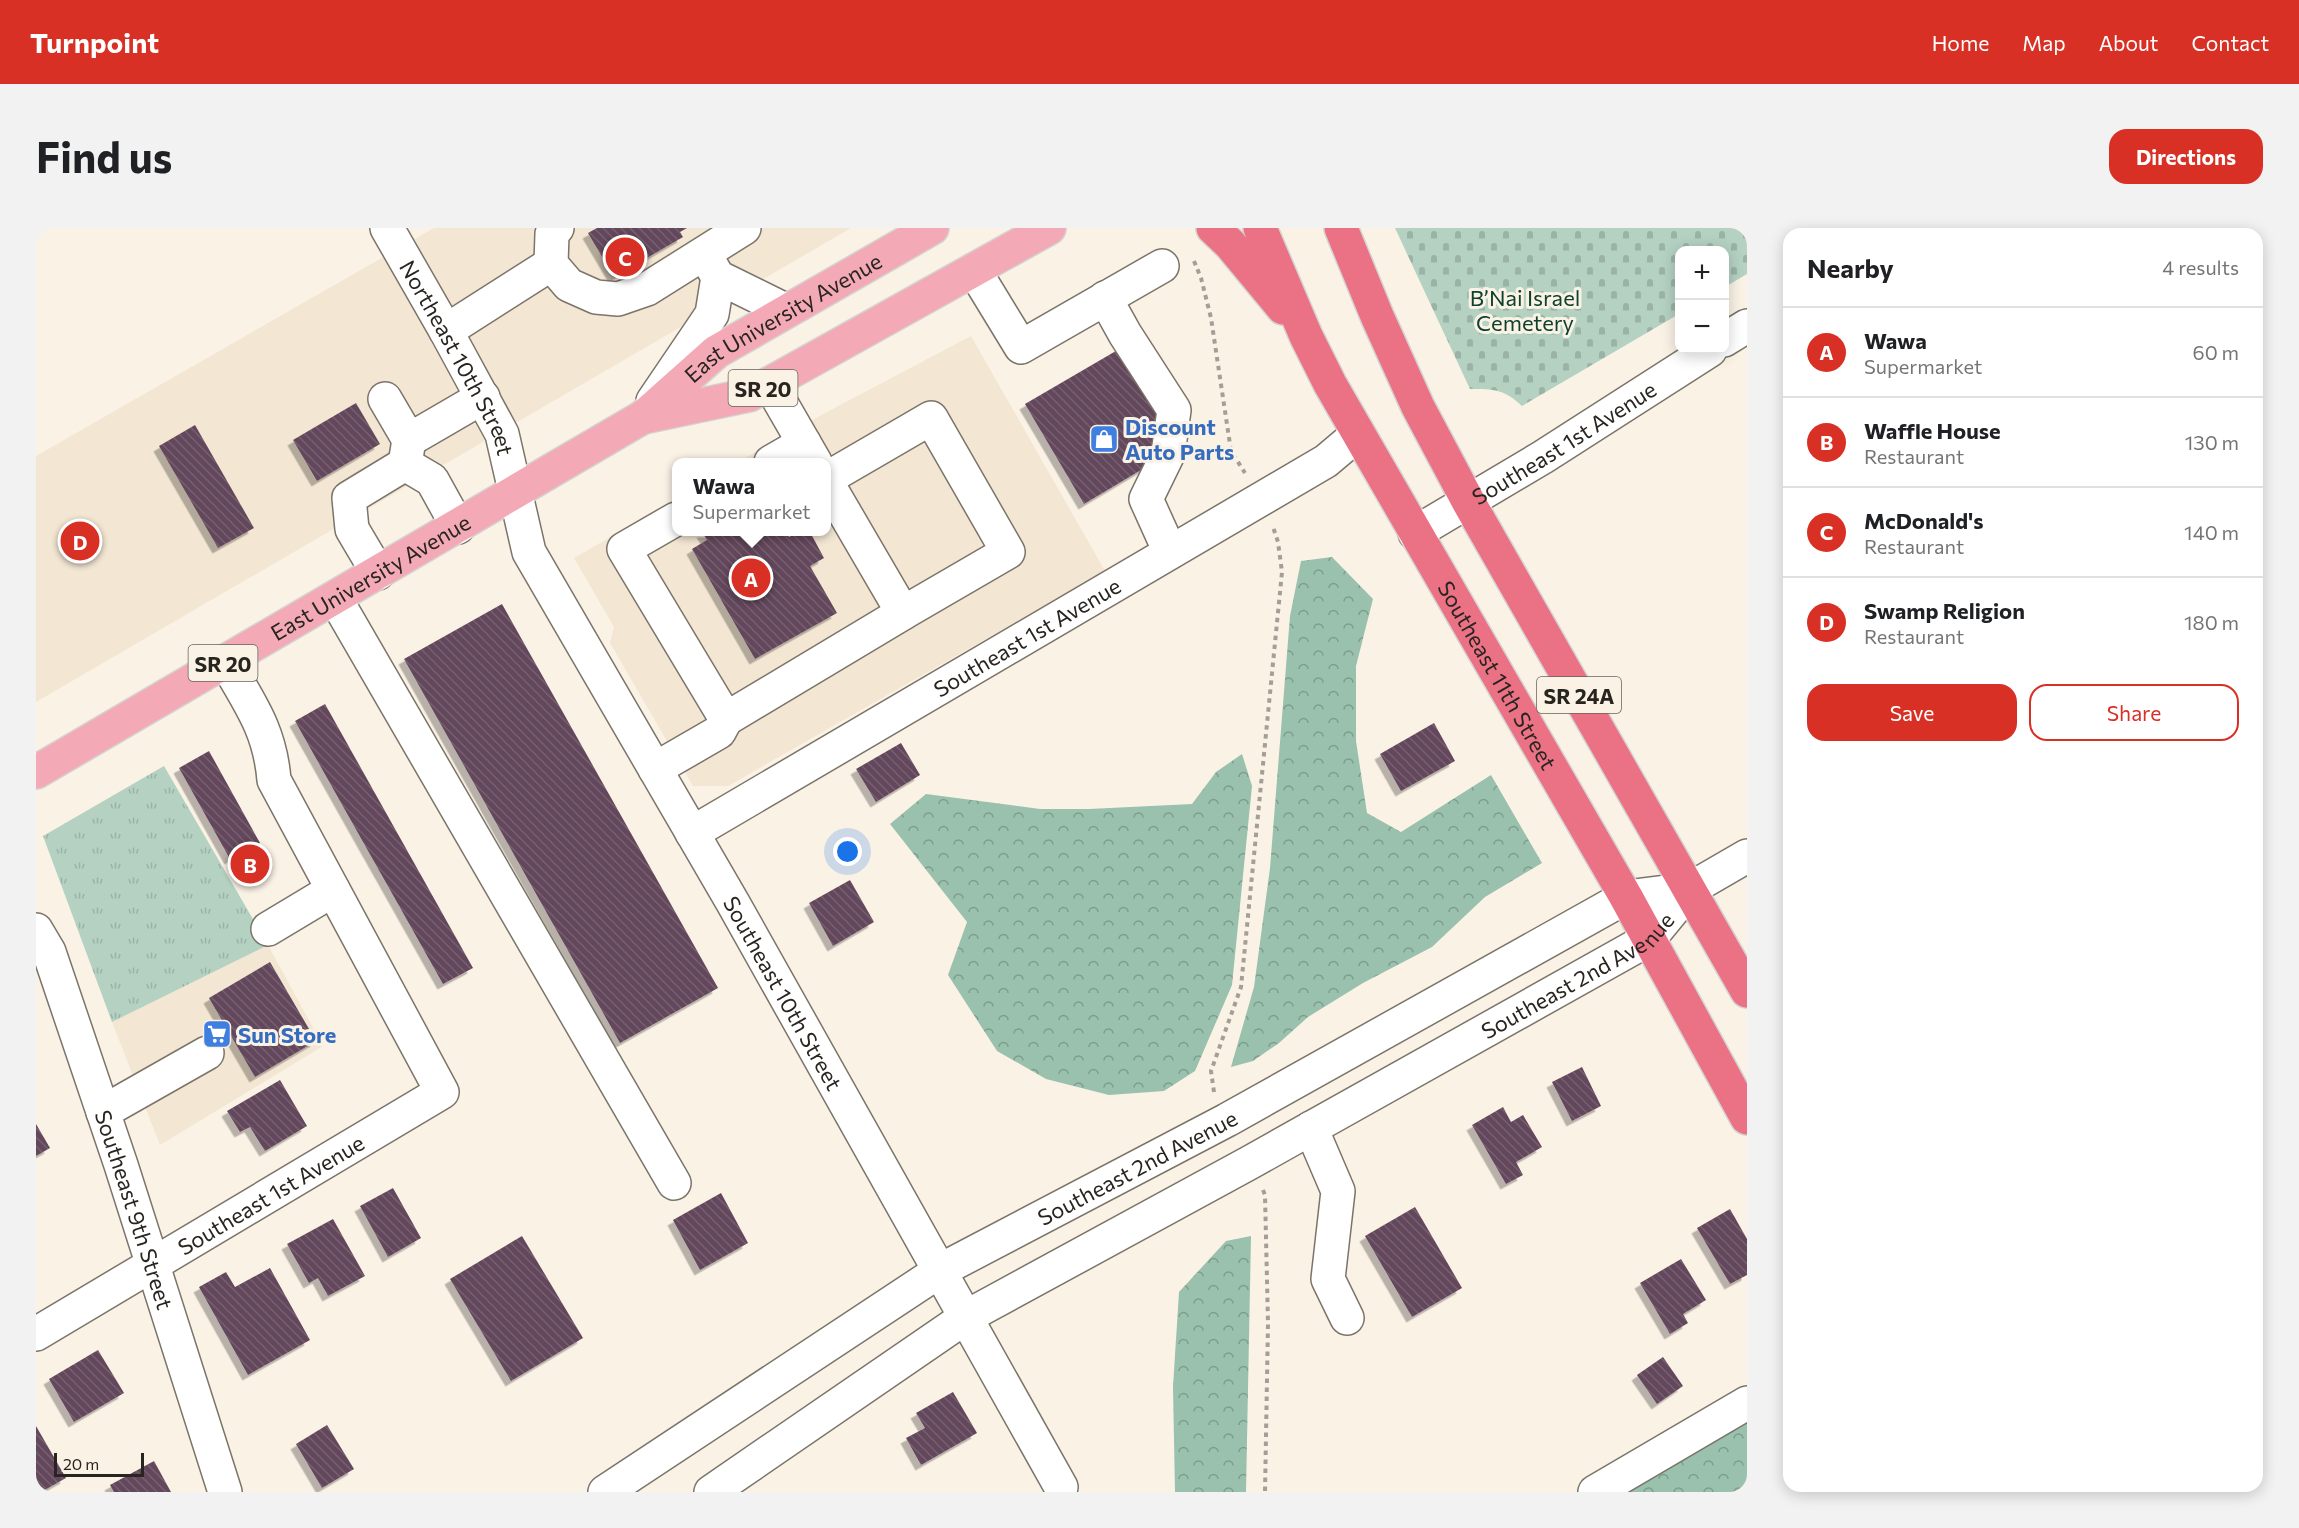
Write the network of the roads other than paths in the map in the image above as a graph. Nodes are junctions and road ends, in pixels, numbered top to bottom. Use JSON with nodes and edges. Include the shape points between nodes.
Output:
{"nodes":[{"id":1,"x":387,"y":228,"type":"edge"},
{"id":2,"x":557,"y":228,"type":"edge"},
{"id":3,"x":744,"y":228,"type":"edge"},
{"id":4,"x":932,"y":228,"type":"edge"},
{"id":5,"x":1049,"y":228,"type":"edge"},
{"id":6,"x":1213,"y":228,"type":"edge"},
{"id":7,"x":1260,"y":228,"type":"edge"},
{"id":8,"x":1341,"y":228,"type":"edge"},
{"id":9,"x":551,"y":264,"type":"junction"},
{"id":10,"x":711,"y":265,"type":"junction"},
{"id":11,"x":1162,"y":266,"type":"dead end"},
{"id":12,"x":974,"y":270,"type":"junction"},
{"id":13,"x":1105,"y":298,"type":"junction"},
{"id":14,"x":785,"y":310,"type":"junction"},
{"id":15,"x":1747,"y":326,"type":"edge"},
{"id":16,"x":447,"y":331,"type":"junction"},
{"id":17,"x":1306,"y":336,"type":"junction"},
{"id":18,"x":1729,"y":337,"type":"edge"},
{"id":19,"x":1704,"y":354,"type":"edge"},
{"id":20,"x":770,"y":384,"type":"junction"},
{"id":21,"x":483,"y":398,"type":"junction"},
{"id":22,"x":385,"y":399,"type":"dead end"},
{"id":23,"x":642,"y":417,"type":"junction"},
{"id":24,"x":1358,"y":435,"type":"junction"},
{"id":25,"x":407,"y":452,"type":"junction"},
{"id":26,"x":809,"y":453,"type":"edge"},
{"id":27,"x":788,"y":458,"type":"edge"},
{"id":28,"x":831,"y":477,"type":"edge"},
{"id":29,"x":831,"y":489,"type":"edge"},
{"id":30,"x":515,"y":494,"type":"junction"},
{"id":31,"x":1468,"y":501,"type":"junction"},
{"id":32,"x":672,"y":521,"type":"edge"},
{"id":33,"x":458,"y":526,"type":"junction"},
{"id":34,"x":1415,"y":532,"type":"junction"},
{"id":35,"x":1170,"y":552,"type":"junction"},
{"id":36,"x":378,"y":573,"type":"junction"},
{"id":37,"x":335,"y":598,"type":"junction"},
{"id":38,"x":903,"y":613,"type":"junction"},
{"id":39,"x":226,"y":662,"type":"junction"},
{"id":40,"x":726,"y":719,"type":"junction"},
{"id":41,"x":655,"y":769,"type":"junction"},
{"id":42,"x":36,"y":772,"type":"edge"},
{"id":43,"x":692,"y":833,"type":"junction"},
{"id":44,"x":1747,"y":856,"type":"edge"},
{"id":45,"x":1690,"y":889,"type":"junction"},
{"id":46,"x":333,"y":890,"type":"junction"},
{"id":47,"x":1626,"y":897,"type":"junction"},
{"id":48,"x":268,"y":929,"type":"dead end"},
{"id":49,"x":36,"y":930,"type":"edge"},
{"id":50,"x":1649,"y":939,"type":"junction"},
{"id":51,"x":1747,"y":991,"type":"edge"},
{"id":52,"x":207,"y":1053,"type":"dead end"},
{"id":53,"x":103,"y":1112,"type":"junction"},
{"id":54,"x":1747,"y":1118,"type":"edge"},
{"id":55,"x":1311,"y":1128,"type":"junction"},
{"id":56,"x":674,"y":1183,"type":"dead end"},
{"id":57,"x":153,"y":1266,"type":"junction"},
{"id":58,"x":940,"y":1270,"type":"junction"},
{"id":59,"x":966,"y":1317,"type":"junction"},
{"id":60,"x":1347,"y":1318,"type":"dead end"},
{"id":61,"x":36,"y":1334,"type":"edge"},
{"id":62,"x":1747,"y":1403,"type":"edge"},
{"id":63,"x":1061,"y":1487,"type":"dead end"},
{"id":64,"x":225,"y":1492,"type":"edge"},
{"id":65,"x":605,"y":1492,"type":"edge"},
{"id":66,"x":711,"y":1492,"type":"edge"},
{"id":67,"x":1595,"y":1492,"type":"edge"}],
"edges":[{"from":1,"to":16,"type":"street","name":"Northeast 10th Street"},
{"from":2,"to":9,"type":"street","via":[[552,234]]},
{"from":3,"to":10,"type":"street"},
{"from":4,"to":14,"type":"main road","name":"East University Avenue","number":"SR 20"},
{"from":5,"to":12,"type":"main road","name":"East University Avenue","number":"SR 20"},
{"from":6,"to":17,"type":"highway"},
{"from":7,"to":17,"type":"highway","name":"Southeast 11th Street","number":"SR 24A"},
{"from":8,"to":31,"type":"highway","number":"SR 24A","via":[[1418,407]]},
{"from":9,"to":10,"type":"street","via":[[569,285],[596,297],[618,299]]},
{"from":9,"to":16,"type":"street"},
{"from":10,"to":14,"type":"street"},
{"from":10,"to":23,"type":"street","via":[[712,314]]},
{"from":11,"to":13,"type":"street"},
{"from":12,"to":13,"type":"street","via":[[1021,347]]},
{"from":12,"to":20,"type":"main road","name":"East University Avenue","number":"SR 20"},
{"from":13,"to":35,"type":"street","via":[[1174,410],[1168,454],[1146,499]]},
{"from":14,"to":23,"type":"main road","name":"East University Avenue","number":"SR 20","via":[[716,352]]},
{"from":15,"to":18,"type":"street"},
{"from":16,"to":21,"type":"street","name":"Northeast 10th Street"},
{"from":17,"to":24,"type":"highway","name":"Southeast 11th Street","number":"SR 24A"},
{"from":19,"to":31,"type":"street","name":"Southeast 1st Avenue"},
{"from":20,"to":23,"type":"main road","name":"East University Avenue","number":"SR 20","via":[[749,395]]},
{"from":20,"to":26,"type":"street"},
{"from":21,"to":25,"type":"street"},
{"from":21,"to":30,"type":"street","name":"Northeast 10th Street","via":[[502,434]]},
{"from":22,"to":25,"type":"street"},
{"from":23,"to":30,"type":"main road","name":"East University Avenue","number":"SR 20"},
{"from":24,"to":34,"type":"highway","name":"Southeast 11th Street","number":"SR 24A"},
{"from":24,"to":35,"type":"street","name":"Southeast 1st Avenue","via":[[1326,461]]},
{"from":25,"to":33,"type":"street","via":[[432,480]]},
{"from":25,"to":36,"type":"street","via":[[349,498],[352,529]]},
{"from":26,"to":27,"type":"street"},
{"from":28,"to":38,"type":"street","via":[[931,418],[1008,552]]},
{"from":29,"to":38,"type":"street"},
{"from":30,"to":33,"type":"main road","name":"East University Avenue","number":"SR 20"},
{"from":30,"to":41,"type":"street","name":"Southeast 10th Street","via":[[529,552]]},
{"from":31,"to":34,"type":"street","name":"Southeast 1st Avenue"},
{"from":31,"to":45,"type":"highway","number":"SR 24A"},
{"from":32,"to":40,"type":"street","via":[[624,549]]},
{"from":33,"to":36,"type":"main road","name":"East University Avenue","number":"SR 20"},
{"from":34,"to":47,"type":"highway","name":"Southeast 11th Street","number":"SR 24A"},
{"from":35,"to":43,"type":"street","name":"Southeast 1st Avenue"},
{"from":36,"to":37,"type":"main road","name":"East University Avenue","number":"SR 20"},
{"from":37,"to":39,"type":"main road","name":"East University Avenue","number":"SR 20"},
{"from":37,"to":56,"type":"street"},
{"from":38,"to":40,"type":"street"},
{"from":39,"to":42,"type":"main road","name":"East University Avenue","number":"SR 20"},
{"from":39,"to":46,"type":"street","via":[[264,729],[274,780]]},
{"from":40,"to":41,"type":"street","via":[[719,732]]},
{"from":41,"to":43,"type":"street","name":"Southeast 10th Street"},
{"from":43,"to":58,"type":"street","name":"Southeast 10th Street"},
{"from":44,"to":45,"type":"street","name":"Southeast 2nd Avenue"},
{"from":45,"to":47,"type":"street","name":"Southeast 2nd Avenue"},
{"from":45,"to":50,"type":"street","name":"Southeast 2nd Avenue"},
{"from":45,"to":51,"type":"highway","number":"SR 24A"},
{"from":46,"to":48,"type":"street"},
{"from":46,"to":57,"type":"street","name":"Southeast 1st Avenue","via":[[442,1092]]},
{"from":47,"to":50,"type":"highway","name":"Southeast 11th Street","number":"SR 24A"},
{"from":47,"to":58,"type":"street","name":"Southeast 2nd Avenue","via":[[1227,1120]]},
{"from":49,"to":53,"type":"street","name":"Southeast 9th Street","via":[[49,952]]},
{"from":50,"to":54,"type":"highway","name":"Southeast 11th Street","number":"SR 24A"},
{"from":50,"to":55,"type":"street","name":"Southeast 2nd Avenue"},
{"from":52,"to":53,"type":"street"},
{"from":53,"to":57,"type":"street","name":"Southeast 9th Street"},
{"from":55,"to":59,"type":"street","name":"Southeast 2nd Avenue"},
{"from":55,"to":60,"type":"street","via":[[1338,1191],[1328,1280]]},
{"from":57,"to":61,"type":"street","name":"Southeast 1st Avenue"},
{"from":57,"to":64,"type":"street","name":"Southeast 9th Street"},
{"from":58,"to":59,"type":"street","name":"Southeast 10th Street"},
{"from":58,"to":65,"type":"street","name":"Southeast 2nd Avenue"},
{"from":59,"to":63,"type":"street","name":"Southeast 10th Street"},
{"from":59,"to":66,"type":"street","name":"Southeast 2nd Avenue"},
{"from":62,"to":67,"type":"street"}]}
